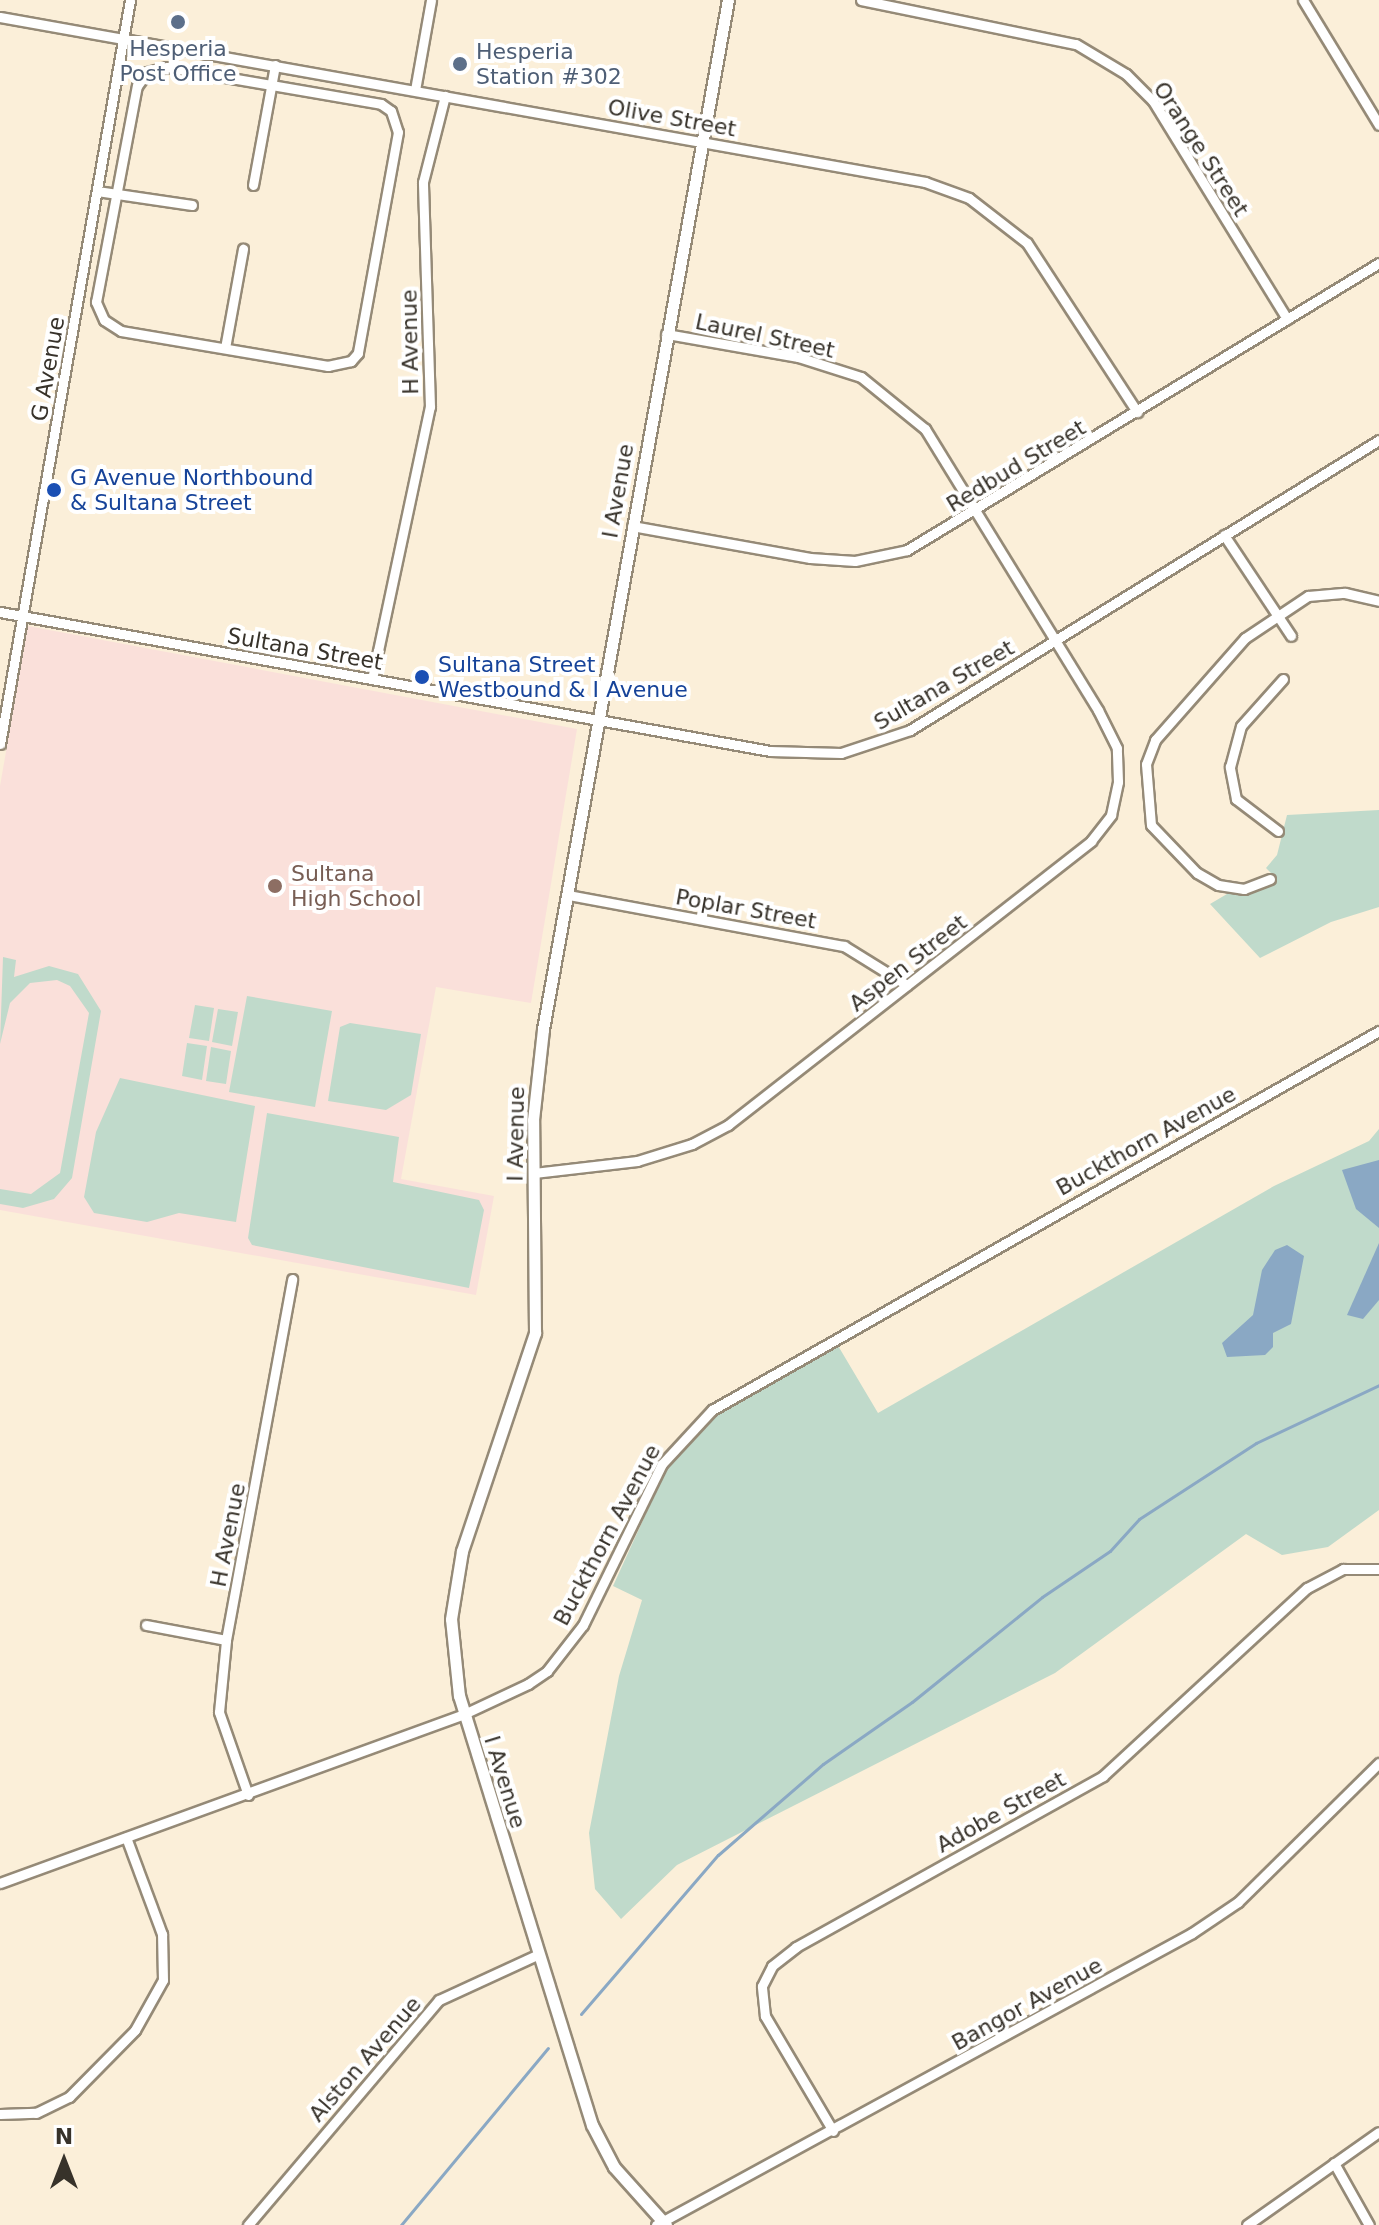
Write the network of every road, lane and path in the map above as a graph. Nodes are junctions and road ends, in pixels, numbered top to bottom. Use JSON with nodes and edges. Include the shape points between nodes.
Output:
{"nodes":[{"id":1,"x":130,"y":0,"type":"edge"},
{"id":2,"x":431,"y":0,"type":"edge"},
{"id":3,"x":728,"y":0,"type":"edge"},
{"id":4,"x":861,"y":0,"type":"edge"},
{"id":5,"x":1303,"y":0,"type":"edge"},
{"id":6,"x":0,"y":17,"type":"edge"},
{"id":7,"x":124,"y":38,"type":"junction"},
{"id":8,"x":275,"y":65,"type":"junction"},
{"id":9,"x":271,"y":86,"type":"junction"},
{"id":10,"x":415,"y":90,"type":"junction"},
{"id":11,"x":445,"y":96,"type":"junction"},
{"id":12,"x":1379,"y":125,"type":"edge"},
{"id":13,"x":701,"y":142,"type":"junction"},
{"id":14,"x":253,"y":185,"type":"dead end"},
{"id":15,"x":97,"y":191,"type":"junction"},
{"id":16,"x":116,"y":195,"type":"junction"},
{"id":17,"x":192,"y":205,"type":"dead end"},
{"id":18,"x":243,"y":249,"type":"dead end"},
{"id":19,"x":1379,"y":263,"type":"edge"},
{"id":20,"x":1287,"y":319,"type":"junction"},
{"id":21,"x":666,"y":334,"type":"junction"},
{"id":22,"x":225,"y":348,"type":"junction"},
{"id":23,"x":1137,"y":412,"type":"junction"},
{"id":24,"x":1379,"y":440,"type":"edge"},
{"id":25,"x":977,"y":513,"type":"junction"},
{"id":26,"x":632,"y":526,"type":"junction"},
{"id":27,"x":1224,"y":535,"type":"junction"},
{"id":28,"x":1379,"y":601,"type":"edge"},
{"id":29,"x":0,"y":612,"type":"edge"},
{"id":30,"x":1279,"y":615,"type":"junction"},
{"id":31,"x":22,"y":616,"type":"junction"},
{"id":32,"x":1291,"y":636,"type":"dead end"},
{"id":33,"x":1057,"y":640,"type":"junction"},
{"id":34,"x":372,"y":679,"type":"junction"},
{"id":35,"x":1283,"y":679,"type":"dead end"},
{"id":36,"x":599,"y":720,"type":"junction"},
{"id":37,"x":0,"y":744,"type":"edge"},
{"id":38,"x":1278,"y":831,"type":"dead end"},
{"id":39,"x":1270,"y":879,"type":"dead end"},
{"id":40,"x":568,"y":895,"type":"junction"},
{"id":41,"x":907,"y":985,"type":"junction"},
{"id":42,"x":1379,"y":1031,"type":"edge"},
{"id":43,"x":534,"y":1173,"type":"junction"},
{"id":44,"x":292,"y":1279,"type":"dead end"},
{"id":45,"x":1379,"y":1569,"type":"edge"},
{"id":46,"x":146,"y":1625,"type":"dead end"},
{"id":47,"x":226,"y":1640,"type":"junction"},
{"id":48,"x":464,"y":1714,"type":"junction"},
{"id":49,"x":1379,"y":1763,"type":"edge"},
{"id":50,"x":248,"y":1795,"type":"junction"},
{"id":51,"x":126,"y":1837,"type":"junction"},
{"id":52,"x":0,"y":1883,"type":"edge"},
{"id":53,"x":539,"y":1954,"type":"junction"},
{"id":54,"x":0,"y":2114,"type":"edge"},
{"id":55,"x":833,"y":2131,"type":"junction"},
{"id":56,"x":1379,"y":2132,"type":"edge"},
{"id":57,"x":1334,"y":2163,"type":"junction"},
{"id":58,"x":661,"y":2224,"type":"edge"},
{"id":59,"x":248,"y":2225,"type":"edge"},
{"id":60,"x":1247,"y":2225,"type":"edge"},
{"id":61,"x":1369,"y":2225,"type":"edge"}],
"edges":[{"from":1,"to":7,"type":"street","name":"G Avenue"},
{"from":2,"to":10,"type":"street"},
{"from":3,"to":13,"type":"main road","name":"I Avenue"},
{"from":4,"to":20,"type":"street","name":"Orange Street","via":[[1076,44],[1126,74],[1153,101]]},
{"from":5,"to":12,"type":"street"},
{"from":6,"to":7,"type":"street","name":"Olive Street"},
{"from":7,"to":8,"type":"street","name":"Olive Street"},
{"from":7,"to":15,"type":"street","name":"G Avenue"},
{"from":8,"to":9,"type":"street"},
{"from":8,"to":10,"type":"street","name":"Olive Street"},
{"from":9,"to":14,"type":"street"},
{"from":9,"to":16,"type":"street","via":[[167,67],[147,72],[137,86]]},
{"from":9,"to":22,"type":"street","via":[[381,104],[391,111],[398,132],[358,353],[351,361],[328,366]]},
{"from":10,"to":11,"type":"street","name":"Olive Street"},
{"from":11,"to":13,"type":"street","name":"Olive Street"},
{"from":11,"to":34,"type":"street","name":"H Avenue","via":[[423,182],[430,407]]},
{"from":13,"to":21,"type":"main road","name":"I Avenue"},
{"from":13,"to":23,"type":"street","name":"Olive Street","via":[[925,182],[969,198],[1027,243]]},
{"from":15,"to":16,"type":"street"},
{"from":15,"to":31,"type":"street","name":"G Avenue"},
{"from":16,"to":17,"type":"street"},
{"from":16,"to":22,"type":"street","via":[[96,302],[104,320],[121,331]]},
{"from":18,"to":22,"type":"street"},
{"from":19,"to":20,"type":"street","name":"Redbud Street"},
{"from":20,"to":23,"type":"street","name":"Redbud Street"},
{"from":21,"to":25,"type":"street","name":"Laurel Street","via":[[798,357],[861,377],[925,429]]},
{"from":21,"to":26,"type":"main road","name":"I Avenue"},
{"from":23,"to":25,"type":"street","name":"Redbud Street"},
{"from":24,"to":27,"type":"street","name":"Sultana Street"},
{"from":25,"to":26,"type":"street","name":"Redbud Street","via":[[907,550],[855,561],[810,558]]},
{"from":25,"to":33,"type":"street","name":"Laurel Street"},
{"from":26,"to":36,"type":"main road","name":"I Avenue"},
{"from":27,"to":30,"type":"street"},
{"from":27,"to":33,"type":"street","name":"Sultana Street"},
{"from":28,"to":30,"type":"street","via":[[1345,593],[1308,596]]},
{"from":29,"to":31,"type":"street","name":"Sultana Street"},
{"from":30,"to":32,"type":"street"},
{"from":30,"to":39,"type":"street","via":[[1245,638],[1195,690],[1155,740],[1146,764],[1151,825],[1197,873],[1218,885],[1244,889]]},
{"from":31,"to":34,"type":"street","name":"Sultana Street"},
{"from":31,"to":37,"type":"street","name":"G Avenue"},
{"from":33,"to":36,"type":"street","name":"Sultana Street","via":[[910,730],[841,753],[770,751]]},
{"from":33,"to":41,"type":"street","name":"Aspen Street","via":[[1117,748],[1118,782],[1111,815],[1091,841]]},
{"from":34,"to":36,"type":"street","name":"Sultana Street"},
{"from":35,"to":38,"type":"street","via":[[1241,726],[1230,767],[1236,799]]},
{"from":36,"to":40,"type":"main road","name":"I Avenue"},
{"from":40,"to":41,"type":"street","name":"Poplar Street","via":[[844,946]]},
{"from":40,"to":43,"type":"main road","name":"I Avenue","via":[[540,1049]]},
{"from":41,"to":43,"type":"street","name":"Aspen Street","via":[[771,1094],[692,1144],[602,1168]]},
{"from":42,"to":48,"type":"street","name":"Buckthorn Avenue","via":[[712,1410],[662,1464],[593,1607],[566,1650],[528,1684]]},
{"from":43,"to":48,"type":"main road","name":"I Avenue","via":[[535,1333],[462,1551],[452,1600],[452,1657]]},
{"from":44,"to":47,"type":"street","name":"H Avenue"},
{"from":45,"to":55,"type":"street","name":"Adobe Street","via":[[1343,1569],[1307,1588],[1103,1776],[796,1947],[772,1966],[762,1986],[765,2016]]},
{"from":46,"to":47,"type":"street"},
{"from":47,"to":50,"type":"street","name":"H Avenue","via":[[219,1712]]},
{"from":48,"to":50,"type":"street","name":"Buckthorn Avenue"},
{"from":48,"to":53,"type":"main road","name":"I Avenue"},
{"from":49,"to":55,"type":"street","name":"Bangor Avenue","via":[[1238,1902]]},
{"from":50,"to":51,"type":"street","name":"Buckthorn Avenue"},
{"from":51,"to":52,"type":"street","name":"Buckthorn Avenue"},
{"from":51,"to":54,"type":"street","via":[[162,1934],[163,1980],[135,2030],[69,2097],[36,2113]]},
{"from":53,"to":58,"type":"main road","name":"I Avenue","via":[[601,2146]]},
{"from":53,"to":59,"type":"street","name":"Alston Avenue","via":[[439,2000]]},
{"from":55,"to":58,"type":"street","name":"Bangor Avenue"},
{"from":56,"to":57,"type":"street"},
{"from":57,"to":60,"type":"street"},
{"from":57,"to":61,"type":"street"}]}
